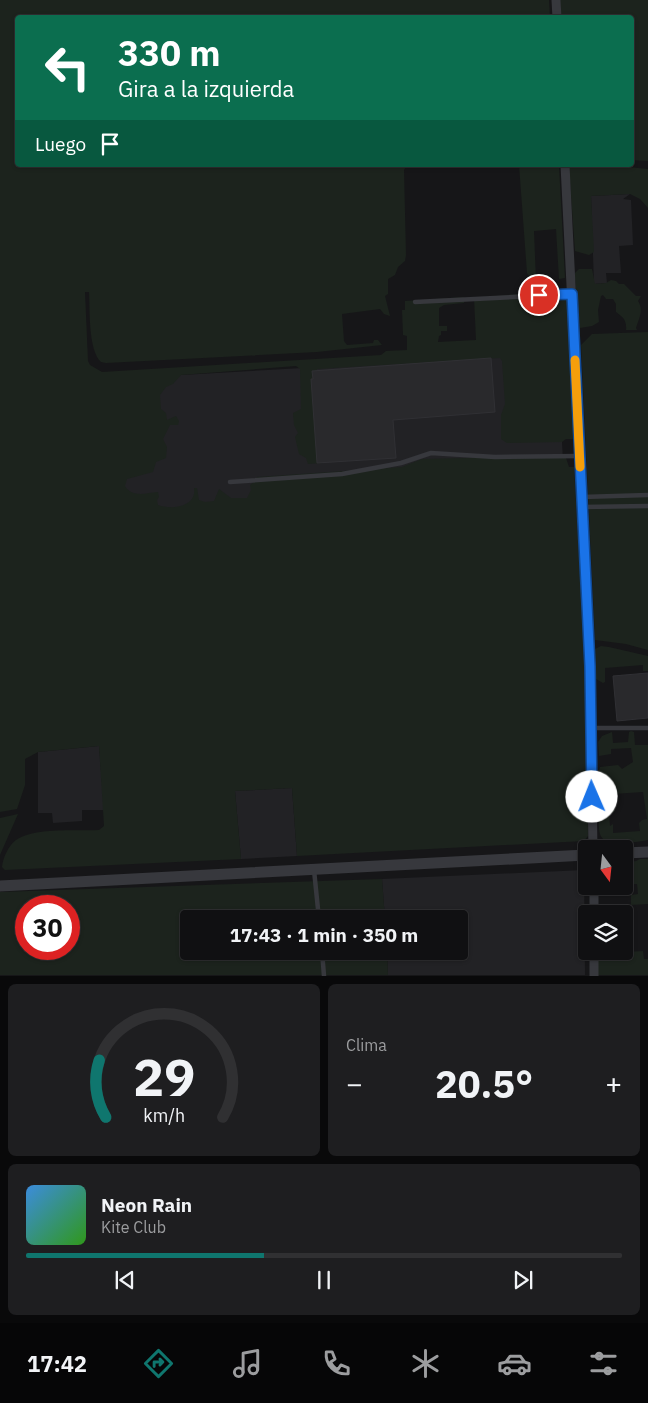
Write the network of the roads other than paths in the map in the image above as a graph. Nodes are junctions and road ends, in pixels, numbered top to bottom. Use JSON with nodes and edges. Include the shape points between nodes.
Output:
{"nodes":[{"id":1,"x":556,"y":0,"type":"edge"},
{"id":2,"x":557,"y":15,"type":"edge"},
{"id":3,"x":565,"y":167,"type":"edge"},
{"id":4,"x":572,"y":294,"type":"junction"},
{"id":5,"x":415,"y":302,"type":"dead end"},
{"id":6,"x":580,"y":456,"type":"junction"},
{"id":7,"x":230,"y":482,"type":"dead end"},
{"id":8,"x":648,"y":495,"type":"edge"},
{"id":9,"x":582,"y":496,"type":"junction"},
{"id":10,"x":648,"y":506,"type":"edge"},
{"id":11,"x":582,"y":507,"type":"junction"},
{"id":12,"x":591,"y":728,"type":"junction"},
{"id":13,"x":648,"y":728,"type":"edge"},
{"id":14,"x":593,"y":840,"type":"edge"},
{"id":15,"x":647,"y":852,"type":"edge"},
{"id":16,"x":633,"y":853,"type":"edge"},
{"id":17,"x":578,"y":855,"type":"edge"},
{"id":18,"x":313,"y":869,"type":"junction"},
{"id":19,"x":0,"y":886,"type":"edge"},
{"id":20,"x":318,"y":910,"type":"edge"},
{"id":21,"x":323,"y":960,"type":"edge"},
{"id":22,"x":594,"y":960,"type":"edge"},
{"id":23,"x":324,"y":976,"type":"edge"},
{"id":24,"x":594,"y":976,"type":"edge"}],
"edges":[{"from":1,"to":2,"type":"street"},
{"from":3,"to":4,"type":"street"},
{"from":4,"to":5,"type":"lane"},
{"from":4,"to":6,"type":"street"},
{"from":6,"to":7,"type":"lane","via":[[495,457],[430,453],[401,463],[342,474]]},
{"from":6,"to":9,"type":"street"},
{"from":8,"to":9,"type":"lane"},
{"from":9,"to":11,"type":"street"},
{"from":10,"to":11,"type":"lane"},
{"from":11,"to":12,"type":"street"},
{"from":12,"to":13,"type":"lane"},
{"from":12,"to":14,"type":"street"},
{"from":15,"to":16,"type":"street"},
{"from":17,"to":18,"type":"street"},
{"from":18,"to":19,"type":"street"},
{"from":18,"to":20,"type":"lane"},
{"from":21,"to":23,"type":"lane"},
{"from":22,"to":24,"type":"street"}]}
